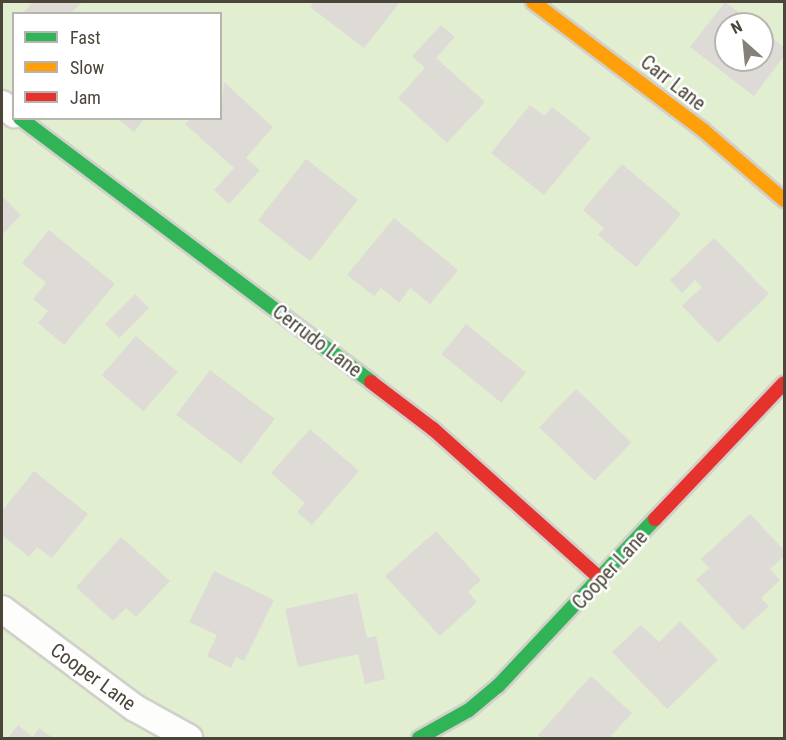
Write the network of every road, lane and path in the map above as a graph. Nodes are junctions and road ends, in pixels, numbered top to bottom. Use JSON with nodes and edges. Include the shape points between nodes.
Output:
{"nodes":[{"id":1,"x":533,"y":2,"type":"edge"},
{"id":2,"x":23,"y":120,"type":"edge"},
{"id":3,"x":784,"y":200,"type":"edge"},
{"id":4,"x":784,"y":383,"type":"edge"},
{"id":5,"x":601,"y":579,"type":"junction"},
{"id":6,"x":2,"y":609,"type":"edge"},
{"id":7,"x":189,"y":738,"type":"edge"},
{"id":8,"x":419,"y":738,"type":"edge"}],
"edges":[{"from":1,"to":3,"type":"street","name":"Carr Lane","via":[[694,124]]},
{"from":2,"to":5,"type":"street","name":"Cerrudo Lane","via":[[433,429]]},
{"from":4,"to":5,"type":"street","name":"Cooper Lane"},
{"from":5,"to":8,"type":"street","name":"Cooper Lane","via":[[498,686],[469,710]]},
{"from":6,"to":7,"type":"street","name":"Cooper Lane","via":[[135,708]]}]}
